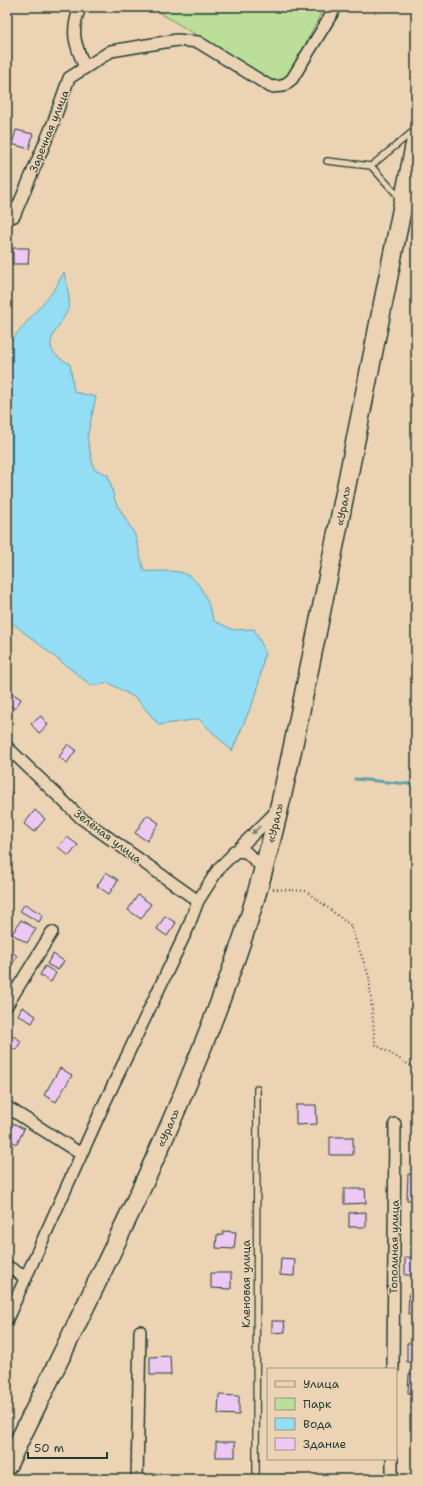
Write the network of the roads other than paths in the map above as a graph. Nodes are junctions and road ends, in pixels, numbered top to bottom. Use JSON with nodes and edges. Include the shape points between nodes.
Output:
{"nodes":[{"id":1,"x":80,"y":7,"type":"edge"},
{"id":2,"x":336,"y":7,"type":"edge"},
{"id":3,"x":86,"y":68,"type":"junction"},
{"id":4,"x":416,"y":129,"type":"edge"},
{"id":5,"x":416,"y":138,"type":"edge"},
{"id":6,"x":327,"y":161,"type":"dead end"},
{"id":7,"x":371,"y":166,"type":"junction"},
{"id":8,"x":404,"y":202,"type":"junction"},
{"id":9,"x":7,"y":219,"type":"edge"},
{"id":10,"x":7,"y":747,"type":"edge"},
{"id":11,"x":278,"y":809,"type":"junction"},
{"id":12,"x":234,"y":851,"type":"junction"},
{"id":13,"x":263,"y":868,"type":"junction"},
{"id":14,"x":198,"y":901,"type":"junction"},
{"id":15,"x":52,"y":932,"type":"dead end"},
{"id":16,"x":7,"y":1005,"type":"edge"},
{"id":17,"x":257,"y":1089,"type":"dead end"},
{"id":18,"x":7,"y":1106,"type":"edge"},
{"id":19,"x":395,"y":1124,"type":"dead end"},
{"id":20,"x":82,"y":1154,"type":"junction"},
{"id":21,"x":7,"y":1266,"type":"edge"},
{"id":22,"x":26,"y":1278,"type":"junction"},
{"id":23,"x":7,"y":1319,"type":"edge"},
{"id":24,"x":140,"y":1331,"type":"dead end"},
{"id":25,"x":393,"y":1368,"type":"edge"},
{"id":26,"x":392,"y":1460,"type":"edge"},
{"id":27,"x":7,"y":1466,"type":"edge"},
{"id":28,"x":137,"y":1479,"type":"edge"},
{"id":29,"x":256,"y":1479,"type":"edge"},
{"id":30,"x":392,"y":1479,"type":"edge"}],
"edges":[{"from":1,"to":3,"type":"street","via":[[74,23],[76,47]]},
{"from":2,"to":3,"type":"street","name":"Заречная улица","via":[[292,79],[283,86],[270,86],[198,42],[177,40],[111,52]]},
{"from":3,"to":9,"type":"street","name":"Заречная улица","via":[[70,78],[14,216]]},
{"from":4,"to":7,"type":"lane"},
{"from":5,"to":8,"type":"highway","name":"«Урал»"},
{"from":6,"to":7,"type":"lane"},
{"from":7,"to":8,"type":"lane"},
{"from":8,"to":11,"type":"highway","name":"«Урал»","via":[[333,558]]},
{"from":10,"to":14,"type":"street","name":"Зелёная улица","via":[[81,818]]},
{"from":11,"to":12,"type":"street","one_way":true},
{"from":11,"to":13,"type":"highway","name":"«Урал»"},
{"from":12,"to":13,"type":"street","via":[[246,852]]},
{"from":12,"to":14,"type":"street","via":[[208,883]]},
{"from":13,"to":27,"type":"highway","name":"«Урал»","via":[[226,987],[203,1047],[102,1270]]},
{"from":14,"to":20,"type":"street","via":[[187,930]]},
{"from":15,"to":16,"type":"street"},
{"from":17,"to":29,"type":"lane","name":"Кленовая улица"},
{"from":18,"to":20,"type":"street"},
{"from":19,"to":25,"type":"street","name":"Тополиная улица"},
{"from":20,"to":22,"type":"street"},
{"from":21,"to":22,"type":"street"},
{"from":22,"to":23,"type":"street"},
{"from":24,"to":28,"type":"street"},
{"from":26,"to":30,"type":"street"}]}
